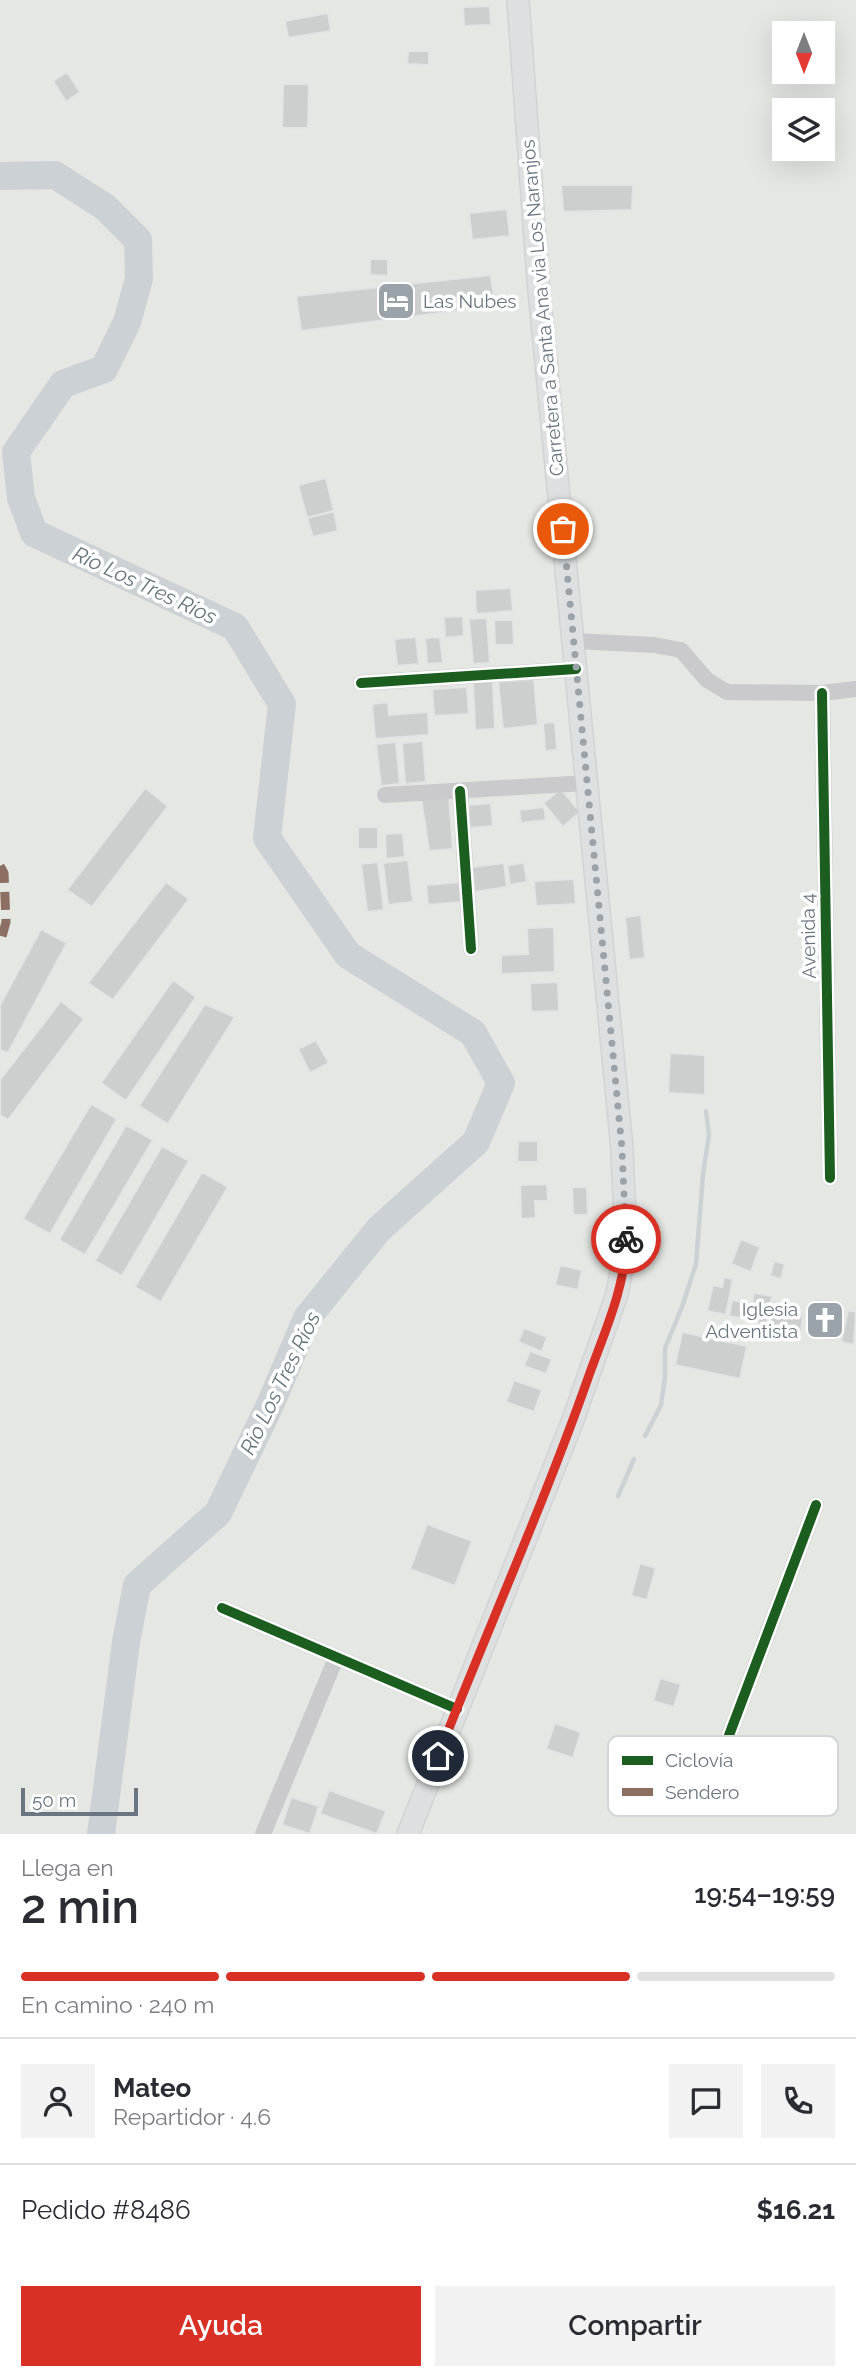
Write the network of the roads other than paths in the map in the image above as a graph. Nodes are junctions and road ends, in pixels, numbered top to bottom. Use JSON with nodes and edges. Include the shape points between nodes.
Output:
{"nodes":[{"id":1,"x":518,"y":0,"type":"edge"},
{"id":2,"x":574,"y":641,"type":"junction"},
{"id":3,"x":576,"y":669,"type":"junction"},
{"id":4,"x":361,"y":683,"type":"dead end"},
{"id":5,"x":856,"y":690,"type":"edge"},
{"id":6,"x":822,"y":693,"type":"junction"},
{"id":7,"x":587,"y":783,"type":"junction"},
{"id":8,"x":460,"y":790,"type":"junction"},
{"id":9,"x":385,"y":795,"type":"dead end"},
{"id":10,"x":471,"y":949,"type":"dead end"},
{"id":11,"x":830,"y":1178,"type":"dead end"},
{"id":12,"x":816,"y":1505,"type":"dead end"},
{"id":13,"x":222,"y":1608,"type":"dead end"},
{"id":14,"x":336,"y":1658,"type":"junction"},
{"id":15,"x":457,"y":1709,"type":"junction"},
{"id":16,"x":729,"y":1736,"type":"edge"},
{"id":17,"x":263,"y":1834,"type":"edge"},
{"id":18,"x":408,"y":1834,"type":"edge"}],
"edges":[{"from":1,"to":2,"type":"main road","name":"Carretera a Santa Ana via Los Naranjos","via":[[538,280]]},
{"from":2,"to":3,"type":"main road","name":"Carretera a Santa Ana via Los Naranjos"},
{"from":2,"to":6,"type":"street","via":[[681,650],[707,680],[727,692]]},
{"from":3,"to":4,"type":"street"},
{"from":3,"to":7,"type":"main road","name":"Carretera a Santa Ana via Los Naranjos"},
{"from":5,"to":6,"type":"street"},
{"from":6,"to":11,"type":"street","name":"Avenida 4"},
{"from":7,"to":8,"type":"street"},
{"from":7,"to":15,"type":"main road","name":"Carretera a Santa Ana via Los Naranjos","via":[[622,1149],[623,1270],[573,1420]]},
{"from":8,"to":9,"type":"street"},
{"from":8,"to":10,"type":"street"},
{"from":12,"to":16,"type":"street"},
{"from":13,"to":14,"type":"street"},
{"from":14,"to":15,"type":"street"},
{"from":14,"to":17,"type":"street"},
{"from":15,"to":18,"type":"main road","name":"Carretera a Santa Ana via Los Naranjos"}]}
